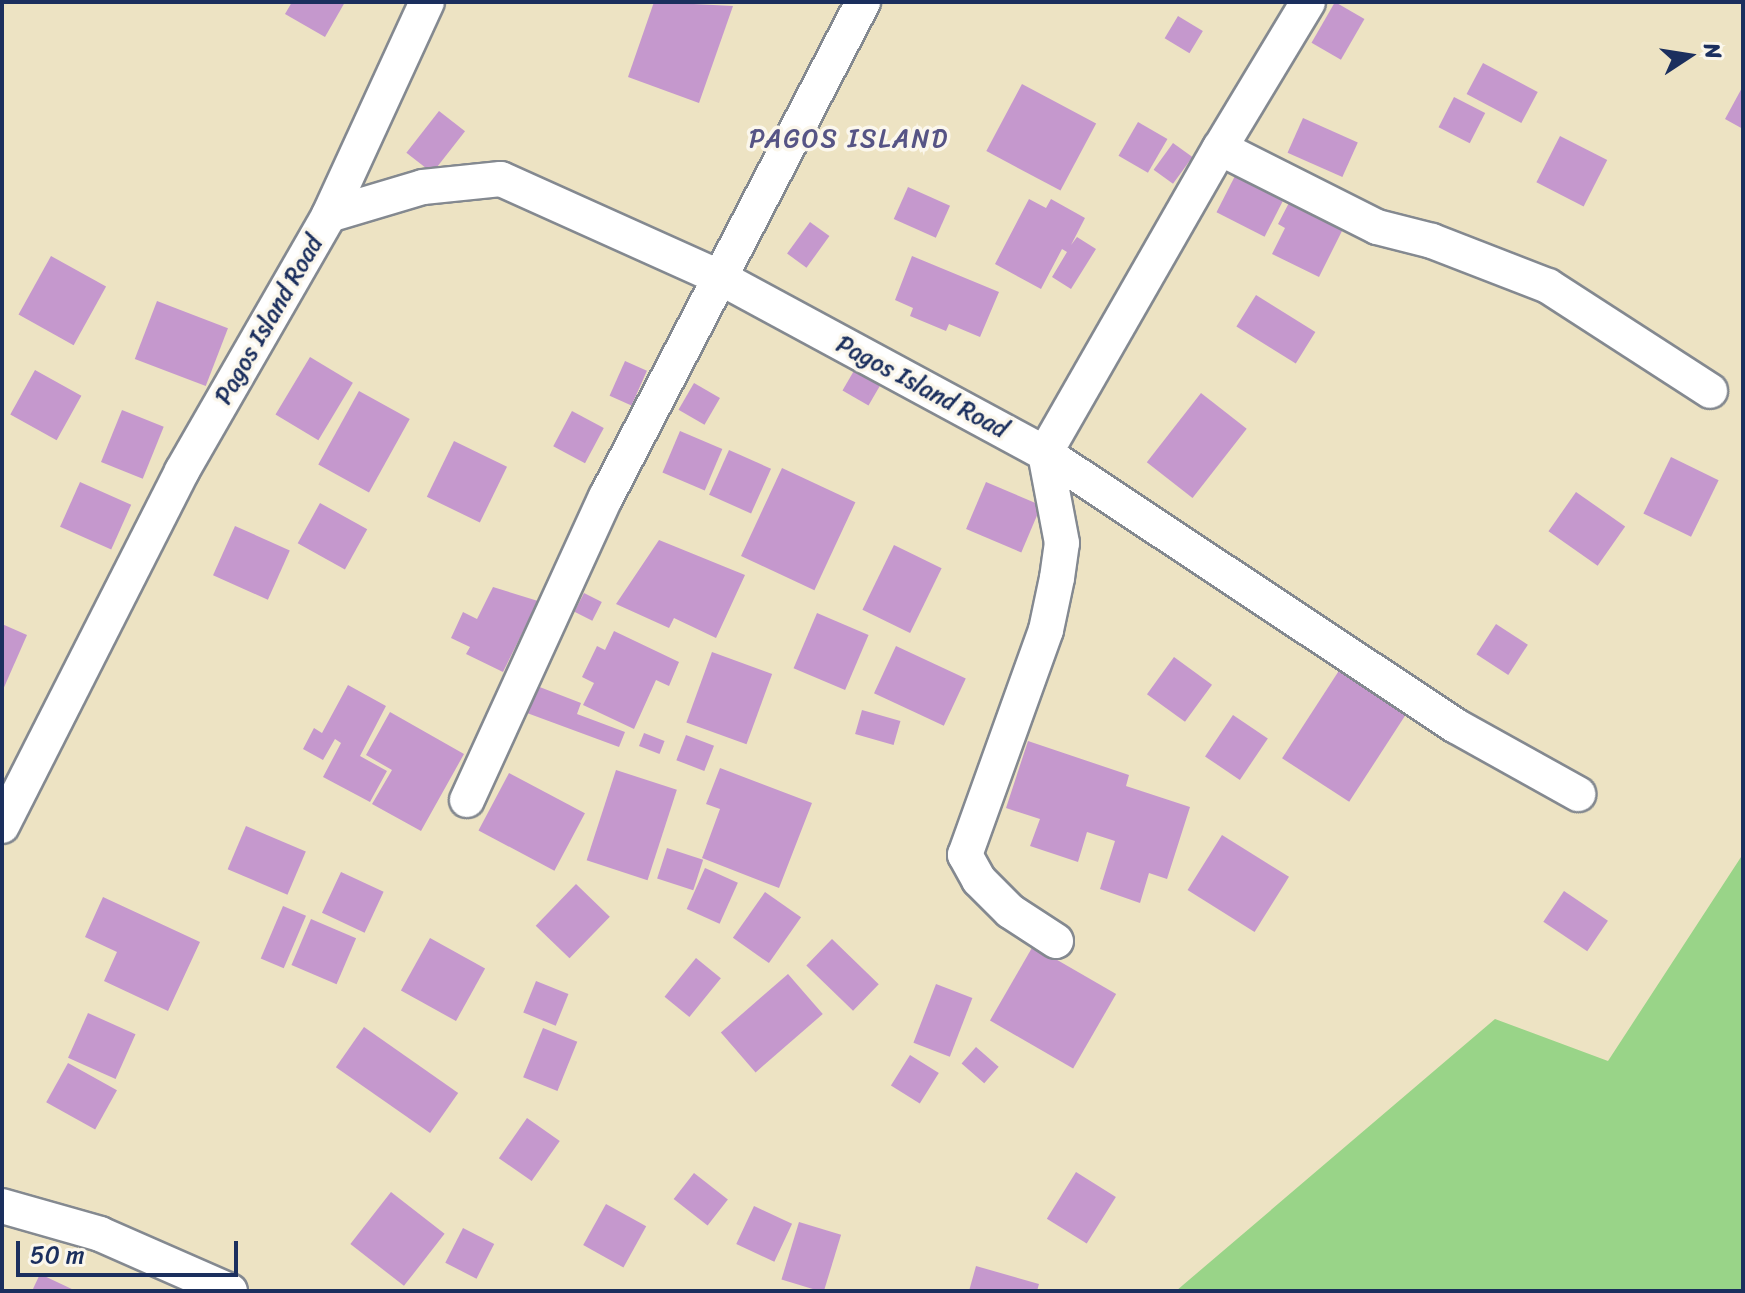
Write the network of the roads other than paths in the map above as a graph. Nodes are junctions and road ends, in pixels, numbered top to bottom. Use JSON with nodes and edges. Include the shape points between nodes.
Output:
{"nodes":[{"id":1,"x":427,"y":2,"type":"edge"},
{"id":2,"x":863,"y":2,"type":"edge"},
{"id":3,"x":1308,"y":2,"type":"edge"},
{"id":4,"x":1220,"y":148,"type":"junction"},
{"id":5,"x":329,"y":215,"type":"junction"},
{"id":6,"x":717,"y":276,"type":"junction"},
{"id":7,"x":1710,"y":391,"type":"dead end"},
{"id":8,"x":1045,"y":453,"type":"junction"},
{"id":9,"x":42,"y":748,"type":"junction"},
{"id":10,"x":2,"y":774,"type":"edge"},
{"id":11,"x":1578,"y":794,"type":"dead end"},
{"id":12,"x":467,"y":800,"type":"dead end"},
{"id":13,"x":2,"y":826,"type":"edge"},
{"id":14,"x":1056,"y":941,"type":"dead end"},
{"id":15,"x":2,"y":1206,"type":"edge"},
{"id":16,"x":230,"y":1291,"type":"edge"}],
"edges":[{"from":1,"to":5,"type":"street"},
{"from":2,"to":6,"type":"street"},
{"from":3,"to":4,"type":"street"},
{"from":4,"to":7,"type":"street","via":[[1377,227],[1432,241],[1548,286]]},
{"from":4,"to":8,"type":"street"},
{"from":5,"to":6,"type":"street","name":"Pagos Island Road","via":[[423,187],[501,179]]},
{"from":5,"to":9,"type":"street","name":"Pagos Island Road","via":[[182,471]]},
{"from":6,"to":8,"type":"street","name":"Pagos Island Road"},
{"from":6,"to":12,"type":"street","via":[[606,497]]},
{"from":8,"to":11,"type":"street","name":"Pagos Island Road","via":[[1456,726]]},
{"from":8,"to":14,"type":"street","via":[[1062,543],[1057,578],[1046,630],[965,855],[979,880],[1010,911]]},
{"from":9,"to":10,"type":"street"},
{"from":9,"to":13,"type":"street","name":"Pagos Island Road"},
{"from":15,"to":16,"type":"street","via":[[100,1234]]}]}
